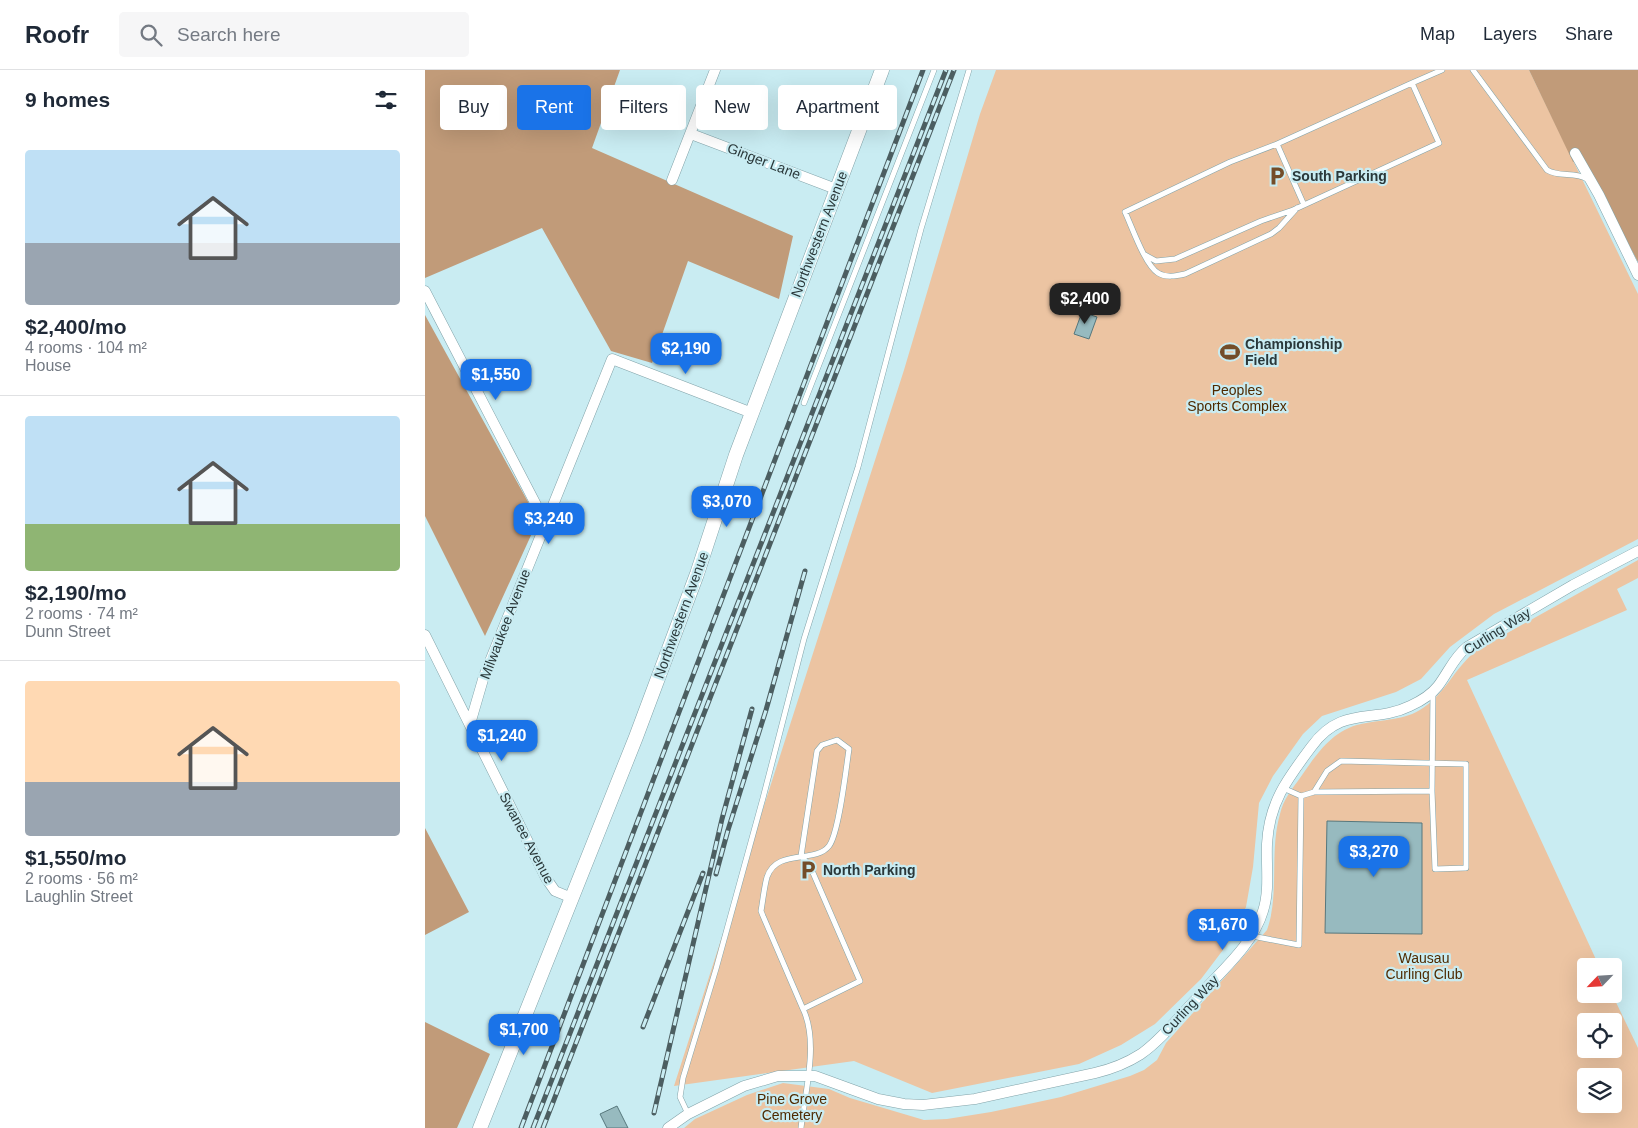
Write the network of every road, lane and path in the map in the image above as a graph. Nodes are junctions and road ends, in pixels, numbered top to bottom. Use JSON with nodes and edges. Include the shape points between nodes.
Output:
{"nodes":[{"id":1,"x":715,"y":70,"type":"edge"},
{"id":2,"x":882,"y":70,"type":"edge"},
{"id":3,"x":934,"y":70,"type":"edge"},
{"id":4,"x":969,"y":70,"type":"edge"},
{"id":5,"x":1442,"y":70,"type":"edge"},
{"id":6,"x":1473,"y":70,"type":"edge"},
{"id":7,"x":1412,"y":83,"type":"junction"},
{"id":8,"x":691,"y":134,"type":"junction"},
{"id":9,"x":1277,"y":144,"type":"junction"},
{"id":10,"x":1575,"y":153,"type":"dead end"},
{"id":11,"x":671,"y":180,"type":"dead end"},
{"id":12,"x":1589,"y":180,"type":"junction"},
{"id":13,"x":836,"y":188,"type":"junction"},
{"id":14,"x":1304,"y":205,"type":"junction"},
{"id":15,"x":1297,"y":208,"type":"junction"},
{"id":16,"x":1145,"y":255,"type":"junction"},
{"id":17,"x":1638,"y":275,"type":"edge"},
{"id":18,"x":425,"y":291,"type":"edge"},
{"id":19,"x":804,"y":403,"type":"dead end"},
{"id":20,"x":752,"y":413,"type":"junction"},
{"id":21,"x":545,"y":522,"type":"junction"},
{"id":22,"x":1638,"y":551,"type":"edge"},
{"id":23,"x":425,"y":634,"type":"edge"},
{"id":24,"x":1433,"y":691,"type":"junction"},
{"id":25,"x":470,"y":724,"type":"junction"},
{"id":26,"x":1432,"y":764,"type":"junction"},
{"id":27,"x":1283,"y":788,"type":"junction"},
{"id":28,"x":1432,"y":791,"type":"junction"},
{"id":29,"x":1314,"y":792,"type":"junction"},
{"id":30,"x":1301,"y":796,"type":"junction"},
{"id":31,"x":801,"y":856,"type":"junction"},
{"id":32,"x":572,"y":898,"type":"junction"},
{"id":33,"x":1251,"y":936,"type":"junction"},
{"id":34,"x":803,"y":1009,"type":"junction"},
{"id":35,"x":808,"y":1075,"type":"junction"},
{"id":36,"x":688,"y":1114,"type":"junction"},
{"id":37,"x":480,"y":1128,"type":"edge"},
{"id":38,"x":668,"y":1128,"type":"edge"},
{"id":39,"x":801,"y":1128,"type":"edge"}],
"edges":[{"from":1,"to":8,"type":"street"},
{"from":2,"to":13,"type":"street","name":"Northwestern Avenue"},
{"from":3,"to":19,"type":"lane"},
{"from":4,"to":36,"type":"lane","via":[[921,229],[858,467],[804,639],[716,969],[683,1078],[680,1097]]},
{"from":5,"to":7,"type":"lane"},
{"from":6,"to":12,"type":"lane","via":[[1547,170],[1555,174],[1579,175]]},
{"from":7,"to":9,"type":"lane"},
{"from":7,"to":14,"type":"lane","via":[[1439,143]]},
{"from":8,"to":11,"type":"street"},
{"from":8,"to":13,"type":"street","name":"Ginger Lane"},
{"from":9,"to":14,"type":"lane"},
{"from":9,"to":16,"type":"lane","via":[[1230,162],[1125,212]]},
{"from":10,"to":12,"type":"street"},
{"from":12,"to":17,"type":"street"},
{"from":13,"to":20,"type":"street","name":"Northwestern Avenue"},
{"from":14,"to":15,"type":"lane"},
{"from":15,"to":16,"type":"lane","via":[[1175,259],[1156,261]]},
{"from":15,"to":16,"type":"lane","via":[[1271,234],[1181,275],[1159,274]]},
{"from":18,"to":21,"type":"street"},
{"from":20,"to":21,"type":"street","name":"Milwaukee Avenue","via":[[612,359]]},
{"from":20,"to":32,"type":"street","name":"Northwestern Avenue","via":[[697,574]]},
{"from":21,"to":25,"type":"street","name":"Milwaukee Avenue","via":[[484,676]]},
{"from":22,"to":24,"type":"street","name":"Curling Way","via":[[1467,647]]},
{"from":23,"to":25,"type":"street","name":"Swanee Avenue"},
{"from":24,"to":26,"type":"lane"},
{"from":24,"to":27,"type":"street","name":"Curling Way","via":[[1399,710],[1357,716],[1335,724],[1316,741]]},
{"from":25,"to":32,"type":"street","name":"Swanee Avenue","via":[[546,878],[555,891]]},
{"from":26,"to":28,"type":"lane"},
{"from":26,"to":28,"type":"lane","via":[[1466,764],[1466,868],[1435,869]]},
{"from":26,"to":29,"type":"lane","via":[[1341,761],[1327,771]]},
{"from":27,"to":30,"type":"lane"},
{"from":27,"to":33,"type":"street","name":"Curling Way","via":[[1269,823],[1265,902]]},
{"from":28,"to":29,"type":"lane"},
{"from":29,"to":30,"type":"lane"},
{"from":30,"to":33,"type":"lane","via":[[1299,945]]},
{"from":31,"to":31,"type":"lane","via":[[824,851],[834,836],[849,749],[837,740],[822,745],[817,751]]},
{"from":31,"to":34,"type":"lane","via":[[774,866],[768,876],[761,911]]},
{"from":31,"to":34,"type":"lane","via":[[809,866],[859,981]]},
{"from":32,"to":37,"type":"street","name":"Northwestern Avenue"},
{"from":33,"to":35,"type":"street","name":"Curling Way","via":[[1160,1037],[1133,1059],[1105,1071],[975,1100],[923,1105],[878,1099]]},
{"from":34,"to":35,"type":"lane","via":[[811,1037]]},
{"from":35,"to":36,"type":"street","name":"Curling Way","via":[[778,1076],[757,1081]]},
{"from":35,"to":39,"type":"lane"},
{"from":36,"to":38,"type":"street","name":"Curling Way"}]}
